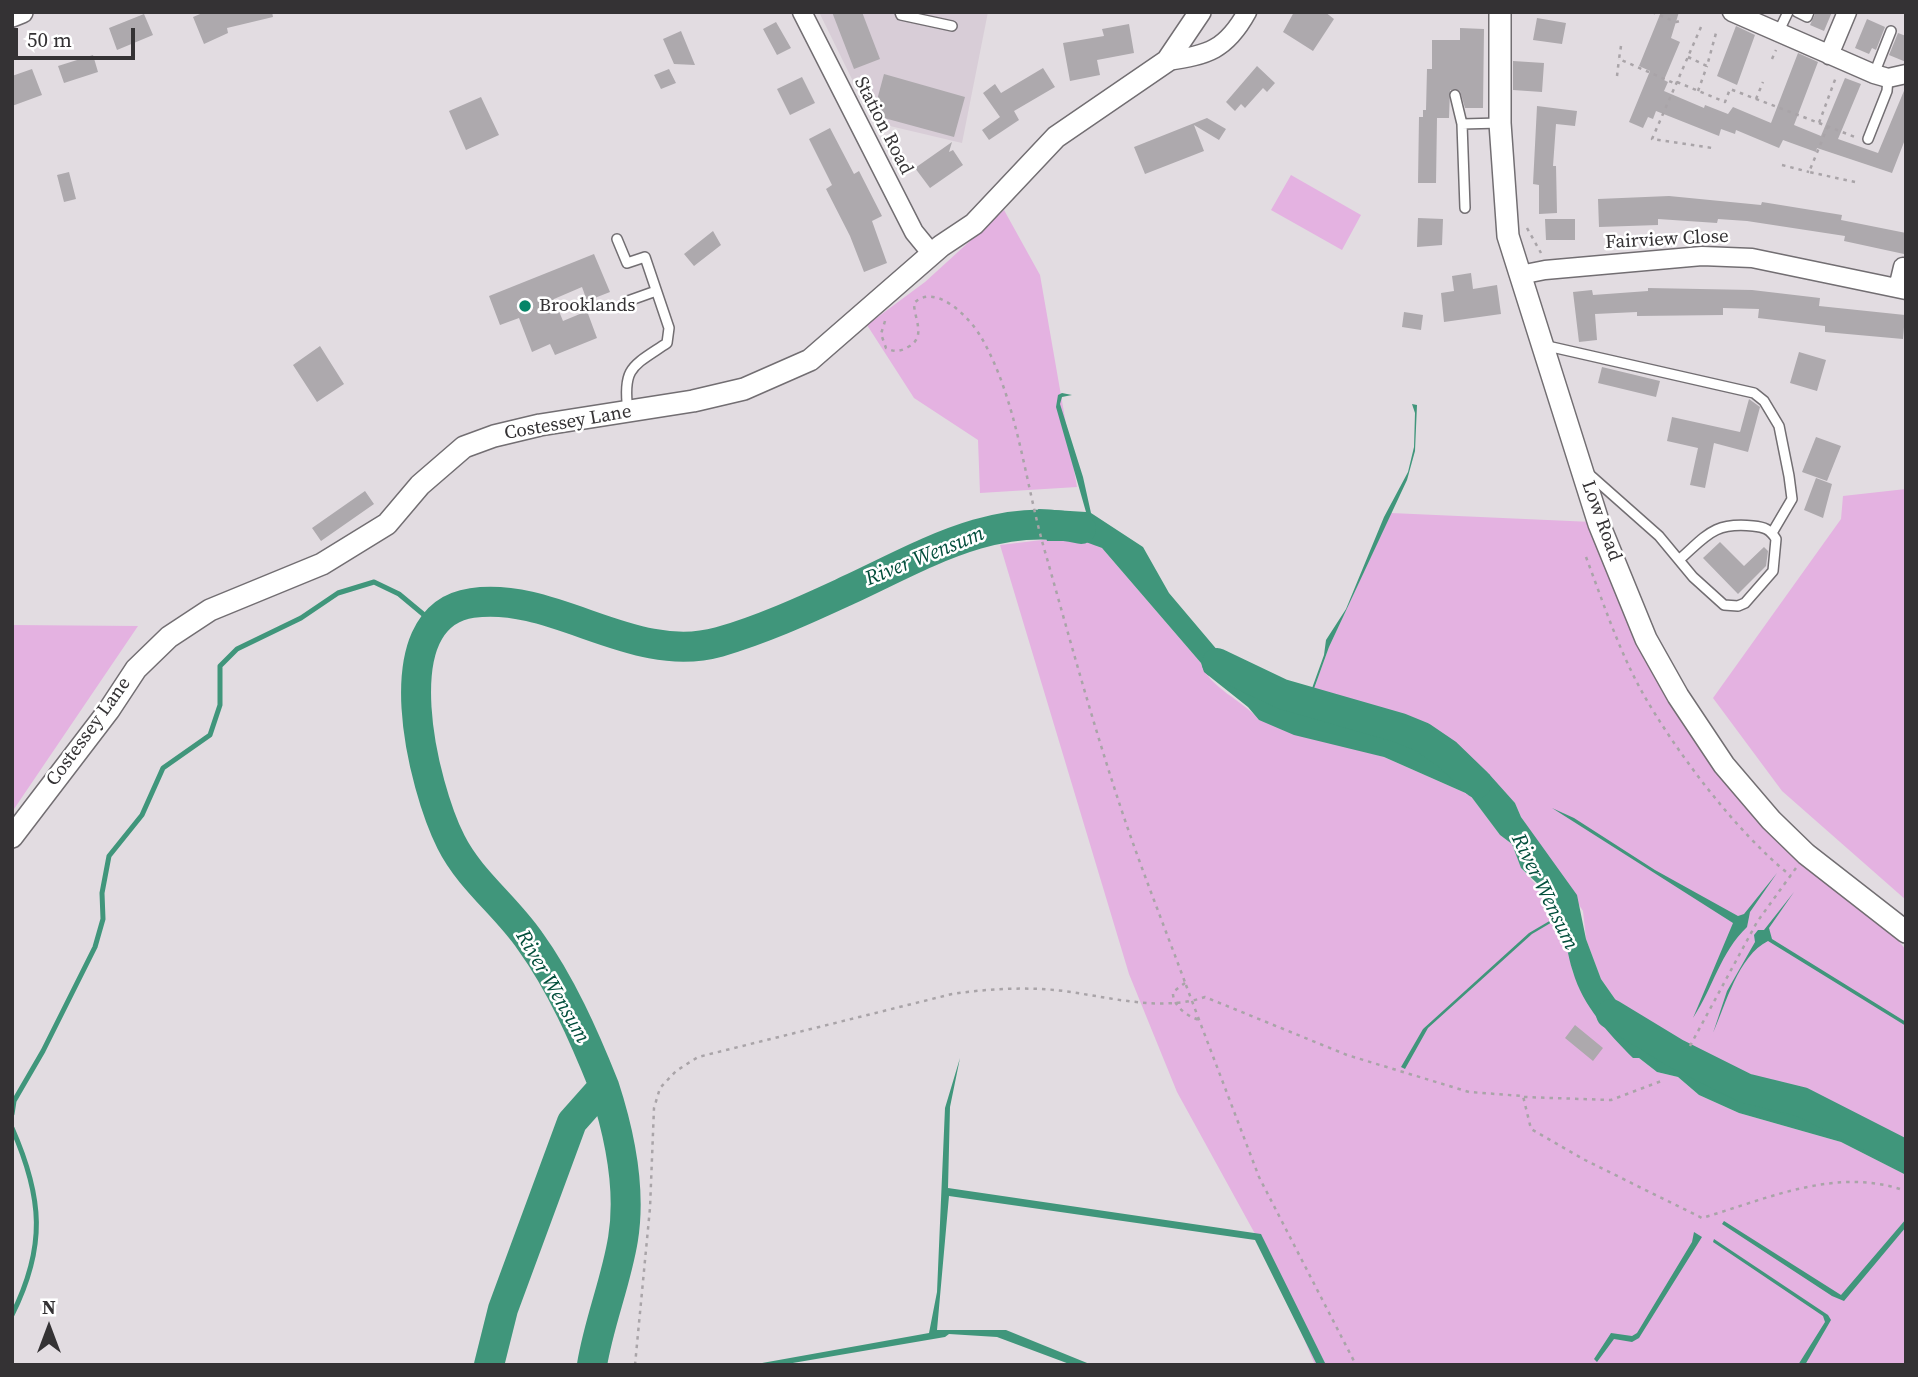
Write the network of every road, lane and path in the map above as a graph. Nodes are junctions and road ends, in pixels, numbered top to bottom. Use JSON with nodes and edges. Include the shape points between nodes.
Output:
{"nodes":[{"id":1,"x":22,"y":12,"type":"edge"},
{"id":2,"x":802,"y":12,"type":"edge"},
{"id":3,"x":901,"y":12,"type":"edge"},
{"id":4,"x":1200,"y":12,"type":"edge"},
{"id":5,"x":1247,"y":12,"type":"edge"},
{"id":6,"x":1500,"y":12,"type":"edge"},
{"id":7,"x":1652,"y":12,"type":"edge"},
{"id":8,"x":1732,"y":12,"type":"edge"},
{"id":9,"x":1788,"y":12,"type":"edge"},
{"id":10,"x":1797,"y":12,"type":"edge"},
{"id":11,"x":1809,"y":12,"type":"edge"},
{"id":12,"x":1847,"y":12,"type":"edge"},
{"id":13,"x":12,"y":16,"type":"edge"},
{"id":14,"x":1683,"y":20,"type":"dead end"},
{"id":15,"x":952,"y":26,"type":"dead end"},
{"id":16,"x":1701,"y":27,"type":"dead end"},
{"id":17,"x":1891,"y":31,"type":"dead end"},
{"id":18,"x":1716,"y":33,"type":"dead end"},
{"id":19,"x":1778,"y":33,"type":"junction"},
{"id":20,"x":1621,"y":46,"type":"dead end"},
{"id":21,"x":1688,"y":57,"type":"junction"},
{"id":22,"x":1836,"y":58,"type":"junction"},
{"id":23,"x":1619,"y":60,"type":"junction"},
{"id":24,"x":1167,"y":61,"type":"junction"},
{"id":25,"x":1707,"y":66,"type":"junction"},
{"id":26,"x":1906,"y":74,"type":"edge"},
{"id":27,"x":1617,"y":76,"type":"dead end"},
{"id":28,"x":1881,"y":76,"type":"junction"},
{"id":29,"x":1763,"y":82,"type":"dead end"},
{"id":30,"x":1676,"y":83,"type":"junction"},
{"id":31,"x":1698,"y":91,"type":"junction"},
{"id":32,"x":1455,"y":95,"type":"dead end"},
{"id":33,"x":1756,"y":99,"type":"junction"},
{"id":34,"x":1500,"y":123,"type":"junction"},
{"id":35,"x":1819,"y":123,"type":"junction"},
{"id":36,"x":1462,"y":124,"type":"junction"},
{"id":37,"x":1828,"y":127,"type":"junction"},
{"id":38,"x":1868,"y":139,"type":"joint"},
{"id":39,"x":1712,"y":148,"type":"dead end"},
{"id":40,"x":1782,"y":165,"type":"dead end"},
{"id":41,"x":1810,"y":172,"type":"junction"},
{"id":42,"x":1855,"y":182,"type":"dead end"},
{"id":43,"x":1465,"y":208,"type":"dead end"},
{"id":44,"x":617,"y":239,"type":"dead end"},
{"id":45,"x":932,"y":254,"type":"junction"},
{"id":46,"x":1903,"y":267,"type":"dead end"},
{"id":47,"x":1520,"y":275,"type":"junction"},
{"id":48,"x":1902,"y":289,"type":"edge"},
{"id":49,"x":656,"y":290,"type":"junction"},
{"id":50,"x":628,"y":301,"type":"dead end"},
{"id":51,"x":890,"y":314,"type":"dead end"},
{"id":52,"x":1541,"y":345,"type":"junction"},
{"id":53,"x":628,"y":412,"type":"junction"},
{"id":54,"x":1582,"y":468,"type":"junction"},
{"id":55,"x":1772,"y":533,"type":"junction"},
{"id":56,"x":1680,"y":559,"type":"junction"},
{"id":57,"x":16,"y":825,"type":"edge"},
{"id":58,"x":1806,"y":854,"type":"junction"},
{"id":59,"x":1906,"y":932,"type":"edge"},
{"id":60,"x":1186,"y":984,"type":"junction"},
{"id":61,"x":1177,"y":1003,"type":"junction"},
{"id":62,"x":1200,"y":1019,"type":"junction"},
{"id":63,"x":1690,"y":1046,"type":"dead end"},
{"id":64,"x":1664,"y":1080,"type":"dead end"},
{"id":65,"x":1523,"y":1097,"type":"junction"},
{"id":66,"x":1906,"y":1191,"type":"edge"},
{"id":67,"x":635,"y":1365,"type":"edge"},
{"id":68,"x":1356,"y":1365,"type":"edge"}],
"edges":[{"from":1,"to":13,"type":"street"},
{"from":2,"to":45,"type":"street","name":"Station Road","via":[[914,232]]},
{"from":3,"to":15,"type":"lane"},
{"from":4,"to":24,"type":"street","name":"Costessey Lane"},
{"from":5,"to":24,"type":"street","name":"Costessey Lane","via":[[1228,41],[1203,56]]},
{"from":6,"to":34,"type":"street","name":"Low Road"},
{"from":7,"to":14,"type":"path","via":[[1676,22]]},
{"from":8,"to":19,"type":"street"},
{"from":9,"to":19,"type":"lane"},
{"from":10,"to":11,"type":"lane","via":[[1807,17]]},
{"from":12,"to":22,"type":"street"},
{"from":16,"to":21,"type":"path"},
{"from":17,"to":28,"type":"lane"},
{"from":18,"to":25,"type":"path"},
{"from":19,"to":22,"type":"street"},
{"from":20,"to":23,"type":"path"},
{"from":21,"to":25,"type":"path"},
{"from":21,"to":30,"type":"path"},
{"from":22,"to":28,"type":"street"},
{"from":22,"to":35,"type":"path"},
{"from":23,"to":27,"type":"path"},
{"from":23,"to":30,"type":"path"},
{"from":24,"to":45,"type":"street","name":"Costessey Lane","via":[[1056,137],[998,202]]},
{"from":25,"to":31,"type":"path"},
{"from":26,"to":28,"type":"street"},
{"from":28,"to":38,"type":"lane","via":[[1887,90]]},
{"from":29,"to":33,"type":"path"},
{"from":30,"to":31,"type":"path"},
{"from":30,"to":39,"type":"path","via":[[1652,139]]},
{"from":31,"to":33,"type":"path","via":[[1725,102],[1730,89]]},
{"from":32,"to":36,"type":"lane"},
{"from":33,"to":35,"type":"path"},
{"from":34,"to":36,"type":"lane"},
{"from":34,"to":47,"type":"street","name":"Low Road","via":[[1508,236]]},
{"from":35,"to":37,"type":"path"},
{"from":36,"to":43,"type":"lane"},
{"from":37,"to":38,"type":"path"},
{"from":37,"to":41,"type":"path"},
{"from":40,"to":41,"type":"path"},
{"from":41,"to":42,"type":"path"},
{"from":44,"to":49,"type":"lane","via":[[627,264],[645,257]]},
{"from":45,"to":53,"type":"street","name":"Costessey Lane","via":[[810,360],[744,389]]},
{"from":46,"to":48,"type":"street","name":"Fairview Close"},
{"from":47,"to":48,"type":"street","name":"Fairview Close","via":[[1702,256],[1752,258]]},
{"from":47,"to":52,"type":"street","name":"Low Road"},
{"from":49,"to":50,"type":"lane"},
{"from":49,"to":53,"type":"lane","via":[[669,328],[667,343],[632,366],[625,385]]},
{"from":51,"to":60,"type":"path","via":[[881,334],[886,348],[894,352],[915,342],[919,325],[914,303],[921,298],[946,302],[980,334],[1003,382],[1028,494],[1115,791]]},
{"from":52,"to":54,"type":"street","name":"Low Road"},
{"from":52,"to":55,"type":"lane","via":[[1754,393],[1764,401],[1779,426],[1792,499]]},
{"from":53,"to":57,"type":"street","name":"Costessey Lane","via":[[540,425],[464,447],[420,485],[387,524],[323,564],[210,610],[169,637],[136,669],[109,710]]},
{"from":54,"to":56,"type":"lane"},
{"from":54,"to":58,"type":"street","name":"Low Road","via":[[1599,524],[1646,639],[1678,696],[1724,765]]},
{"from":55,"to":56,"type":"lane","via":[[1760,527],[1723,525]]},
{"from":55,"to":56,"type":"lane","via":[[1777,551],[1773,571],[1751,598],[1738,606],[1719,602]]},
{"from":58,"to":59,"type":"street","name":"Low Road"},
{"from":58,"to":63,"type":"path","via":[[1757,922]]},
{"from":60,"to":61,"type":"path","via":[[1173,992]]},
{"from":60,"to":62,"type":"path","bridge":true},
{"from":61,"to":62,"type":"path","via":[[1185,1014]]},
{"from":61,"to":65,"type":"path","via":[[1205,997],[1347,1055],[1469,1092]]},
{"from":61,"to":67,"type":"path","via":[[988,988],[698,1056],[660,1088],[654,1108]]},
{"from":62,"to":68,"type":"path","via":[[1259,1177]]},
{"from":64,"to":65,"type":"path","via":[[1611,1100]]},
{"from":65,"to":66,"type":"path","via":[[1531,1129],[1702,1218],[1813,1185],[1853,1182]]}]}
